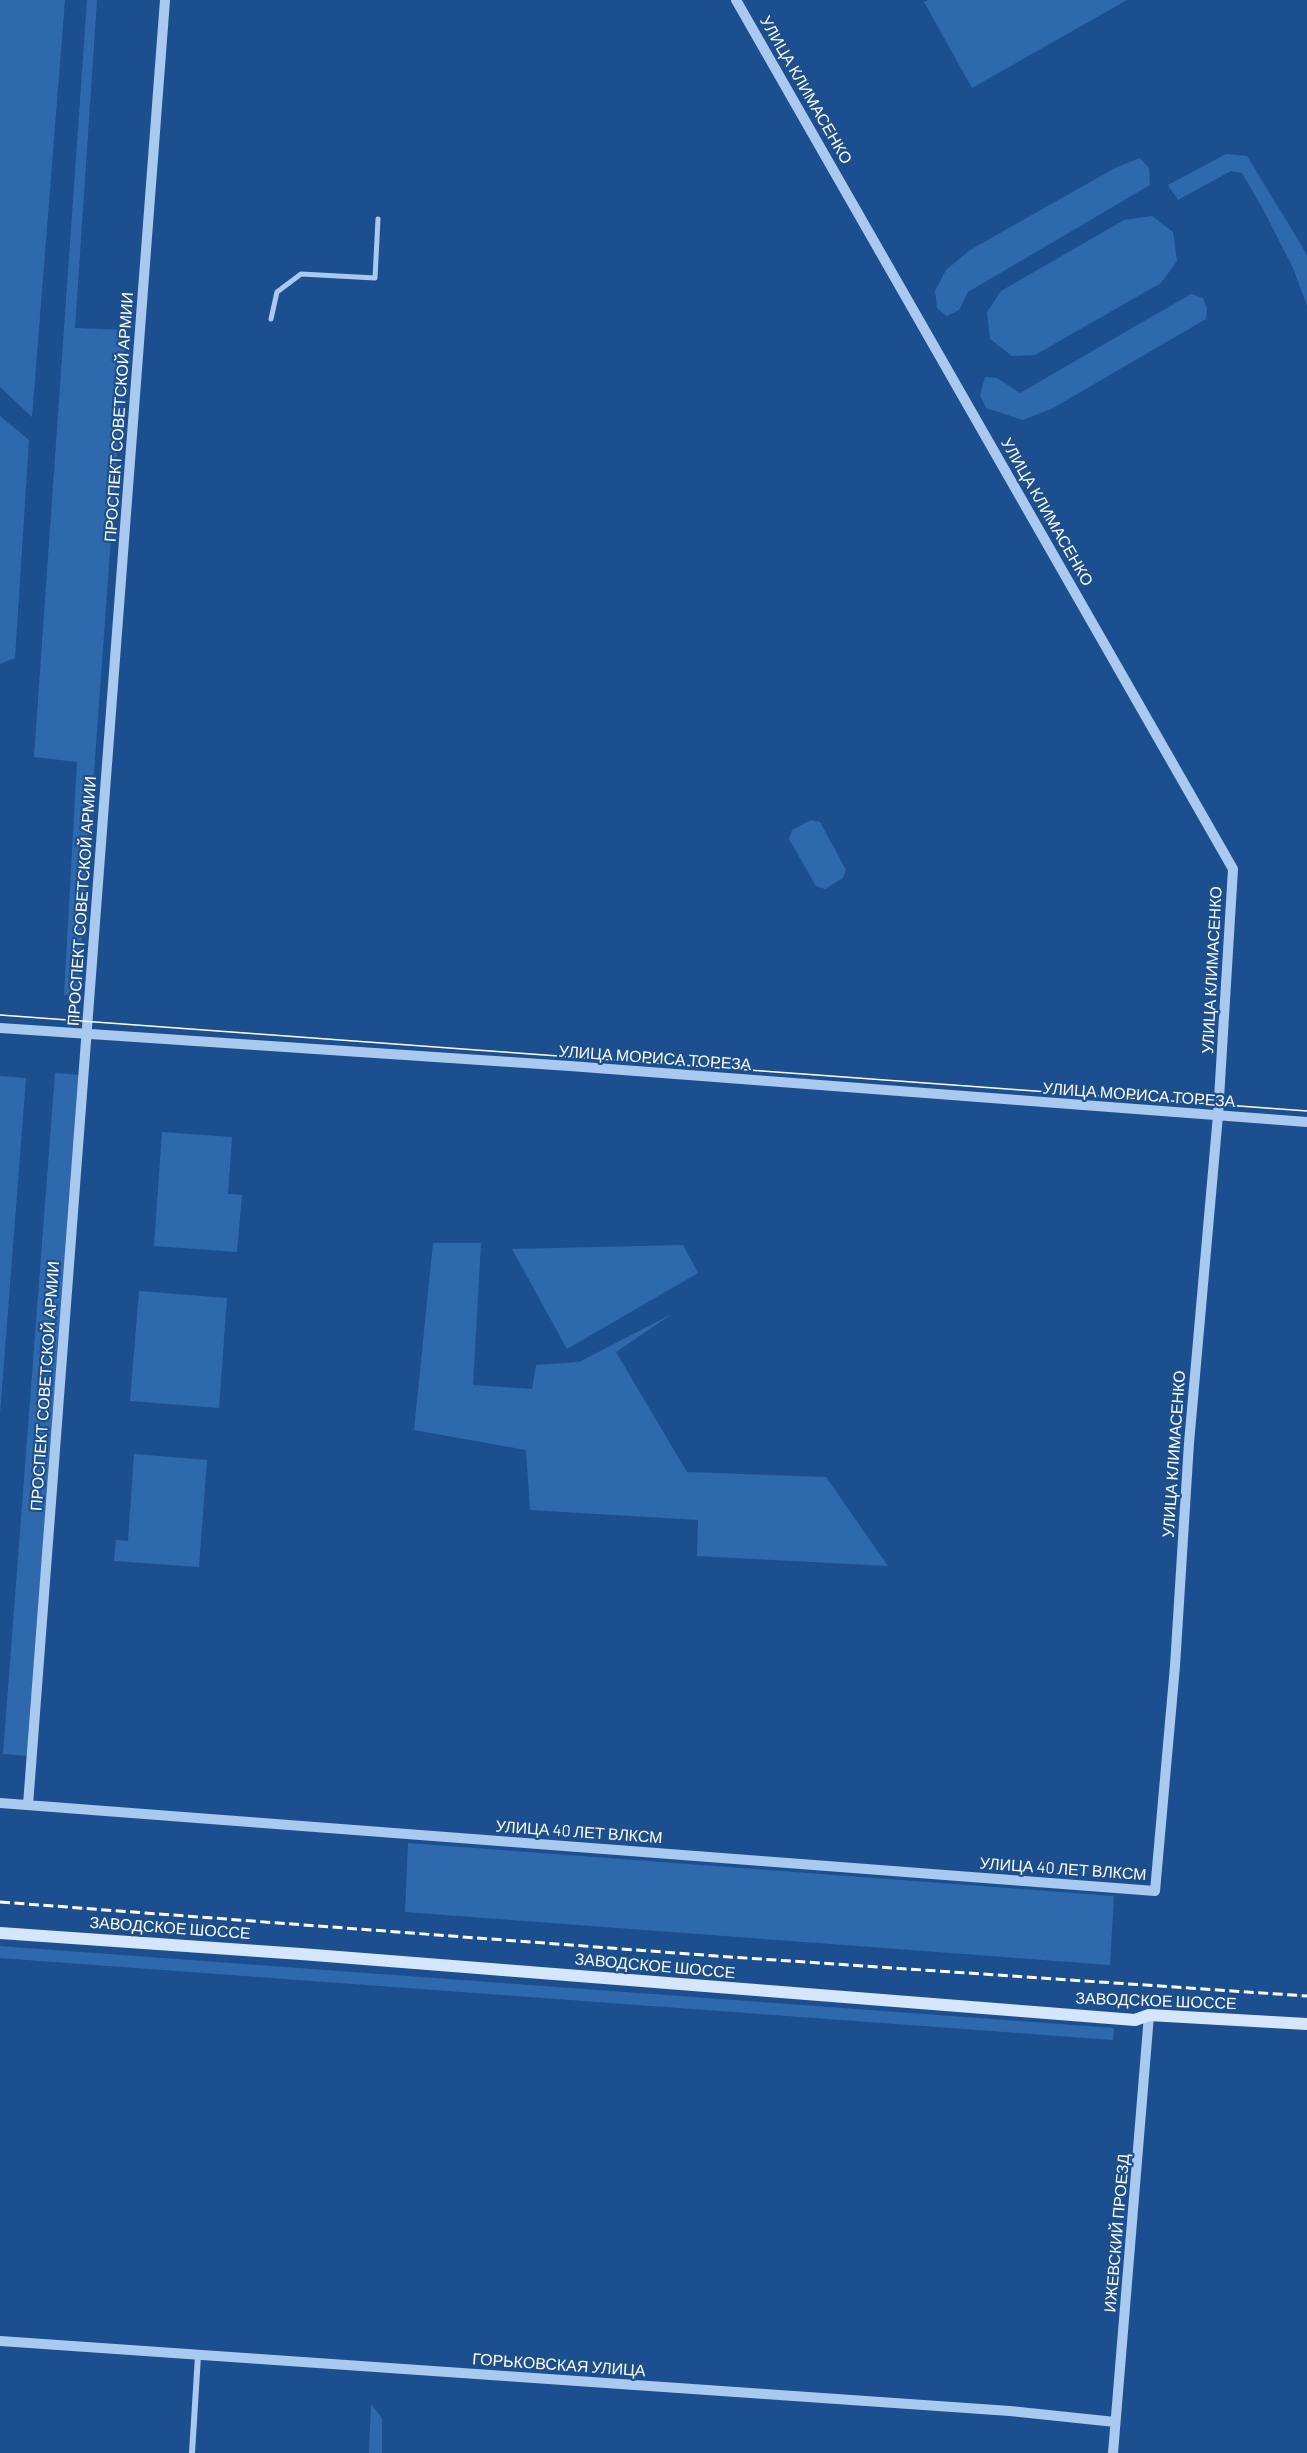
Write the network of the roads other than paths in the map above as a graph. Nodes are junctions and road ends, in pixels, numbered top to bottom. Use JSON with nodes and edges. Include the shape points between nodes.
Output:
{"nodes":[{"id":1,"x":165,"y":0,"type":"edge"},
{"id":2,"x":736,"y":0,"type":"edge"},
{"id":3,"x":378,"y":219,"type":"dead end"},
{"id":4,"x":271,"y":319,"type":"dead end"},
{"id":5,"x":0,"y":1028,"type":"edge"},
{"id":6,"x":87,"y":1034,"type":"junction"},
{"id":7,"x":1218,"y":1115,"type":"junction"},
{"id":8,"x":1307,"y":1122,"type":"edge"},
{"id":9,"x":0,"y":1803,"type":"edge"},
{"id":10,"x":28,"y":1805,"type":"junction"},
{"id":11,"x":1155,"y":1891,"type":"joint"},
{"id":12,"x":0,"y":1933,"type":"edge"},
{"id":13,"x":1149,"y":2015,"type":"junction"},
{"id":14,"x":1307,"y":2024,"type":"edge"},
{"id":15,"x":0,"y":2341,"type":"edge"},
{"id":16,"x":198,"y":2356,"type":"junction"},
{"id":17,"x":1114,"y":2422,"type":"junction"},
{"id":18,"x":192,"y":2453,"type":"edge"},
{"id":19,"x":1113,"y":2453,"type":"edge"}],
"edges":[{"from":1,"to":6,"type":"street","name":"ПРОСПЕКТ СОВЕТСКОЙ АРМИИ"},
{"from":2,"to":7,"type":"street","name":"УЛИЦА КЛИМАСЕНКО","via":[[1233,869]]},
{"from":3,"to":4,"type":"street","via":[[375,278],[301,274],[277,292]]},
{"from":5,"to":6,"type":"street","name":"УЛИЦА МОРИСА ТОРЕЗА"},
{"from":6,"to":7,"type":"street","name":"УЛИЦА МОРИСА ТОРЕЗА"},
{"from":6,"to":10,"type":"street","name":"ПРОСПЕКТ СОВЕТСКОЙ АРМИИ"},
{"from":7,"to":8,"type":"street","name":"УЛИЦА МОРИСА ТОРЕЗА"},
{"from":7,"to":11,"type":"street","name":"УЛИЦА КЛИМАСЕНКО","via":[[1188,1443],[1175,1666]]},
{"from":9,"to":10,"type":"street","name":"УЛИЦА 40 ЛЕТ ВЛКСМ"},
{"from":10,"to":11,"type":"street","name":"УЛИЦА 40 ЛЕТ ВЛКСМ"},
{"from":12,"to":13,"type":"main road","name":"ЗАВОДСКОЕ ШОССЕ","via":[[1135,2020]]},
{"from":13,"to":14,"type":"main road","name":"ЗАВОДСКОЕ ШОССЕ"},
{"from":13,"to":17,"type":"street","name":"ИЖЕВСКИЙ ПРОЕЗД"},
{"from":15,"to":16,"type":"street","name":"ГОРЬКОВСКАЯ УЛИЦА"},
{"from":16,"to":17,"type":"street","name":"ГОРЬКОВСКАЯ УЛИЦА","via":[[1010,2411]]},
{"from":16,"to":18,"type":"street"},
{"from":17,"to":19,"type":"street","name":"ИЖЕВСКИЙ ПРОЕЗД"}]}
